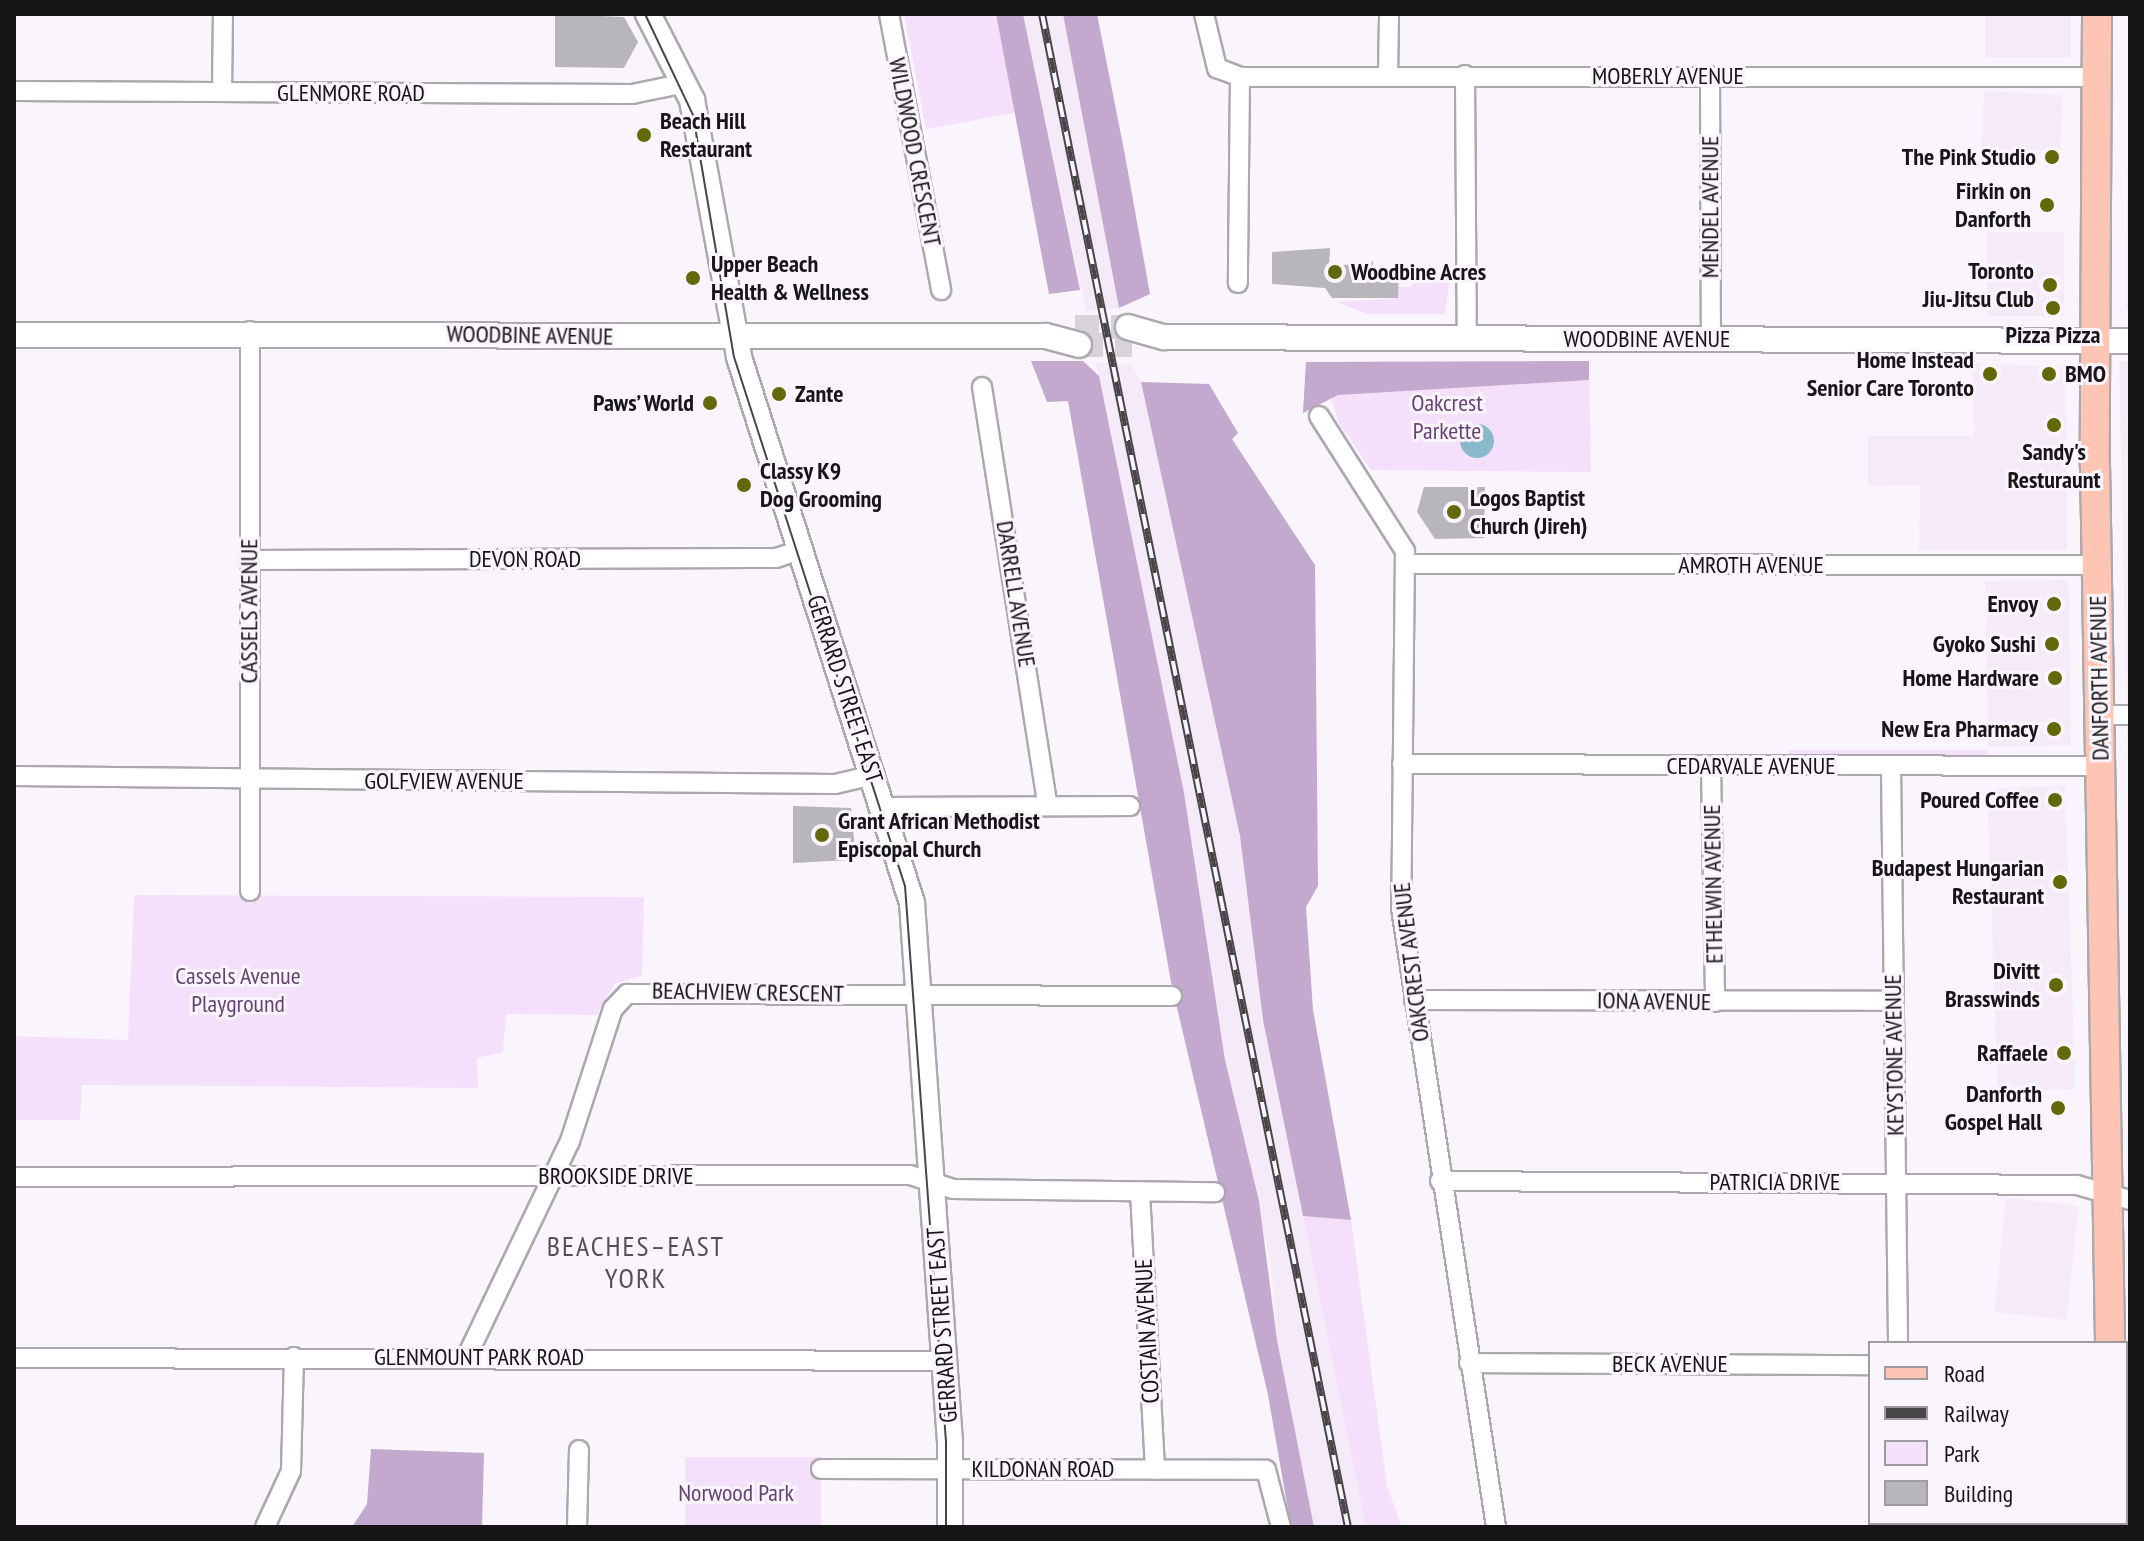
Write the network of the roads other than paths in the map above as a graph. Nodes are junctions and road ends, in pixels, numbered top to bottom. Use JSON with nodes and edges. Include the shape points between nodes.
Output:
{"nodes":[{"id":1,"x":223,"y":14,"type":"edge"},
{"id":2,"x":648,"y":14,"type":"edge"},
{"id":3,"x":889,"y":14,"type":"edge"},
{"id":4,"x":1204,"y":14,"type":"edge"},
{"id":5,"x":1389,"y":14,"type":"edge"},
{"id":6,"x":2097,"y":14,"type":"edge"},
{"id":7,"x":1388,"y":74,"type":"junction"},
{"id":8,"x":1465,"y":75,"type":"junction"},
{"id":9,"x":1710,"y":76,"type":"junction"},
{"id":10,"x":1240,"y":77,"type":"junction"},
{"id":11,"x":2097,"y":77,"type":"junction"},
{"id":12,"x":686,"y":83,"type":"junction"},
{"id":13,"x":14,"y":91,"type":"edge"},
{"id":14,"x":222,"y":92,"type":"junction"},
{"id":15,"x":1238,"y":283,"type":"dead end"},
{"id":16,"x":941,"y":290,"type":"dead end"},
{"id":17,"x":250,"y":331,"type":"junction"},
{"id":18,"x":14,"y":335,"type":"edge"},
{"id":19,"x":1077,"y":336,"type":"tunnel mouth"},
{"id":20,"x":1130,"y":336,"type":"tunnel mouth"},
{"id":21,"x":734,"y":337,"type":"junction"},
{"id":22,"x":1711,"y":339,"type":"junction"},
{"id":23,"x":1467,"y":340,"type":"junction"},
{"id":24,"x":2097,"y":340,"type":"junction"},
{"id":25,"x":2130,"y":341,"type":"edge"},
{"id":26,"x":982,"y":387,"type":"dead end"},
{"id":27,"x":1319,"y":416,"type":"dead end"},
{"id":28,"x":800,"y":550,"type":"junction"},
{"id":29,"x":249,"y":560,"type":"junction"},
{"id":30,"x":1405,"y":564,"type":"junction"},
{"id":31,"x":2097,"y":565,"type":"junction"},
{"id":32,"x":2100,"y":715,"type":"junction"},
{"id":33,"x":2130,"y":715,"type":"edge"},
{"id":34,"x":1402,"y":764,"type":"junction"},
{"id":35,"x":1711,"y":766,"type":"junction"},
{"id":36,"x":2100,"y":766,"type":"junction"},
{"id":37,"x":1891,"y":767,"type":"junction"},
{"id":38,"x":873,"y":775,"type":"junction"},
{"id":39,"x":14,"y":776,"type":"edge"},
{"id":40,"x":250,"y":780,"type":"junction"},
{"id":41,"x":1047,"y":802,"type":"junction"},
{"id":42,"x":1130,"y":806,"type":"dead end"},
{"id":43,"x":883,"y":807,"type":"junction"},
{"id":44,"x":250,"y":891,"type":"dead end"},
{"id":45,"x":920,"y":994,"type":"junction"},
{"id":46,"x":1172,"y":996,"type":"dead end"},
{"id":47,"x":1414,"y":1000,"type":"junction"},
{"id":48,"x":1893,"y":1001,"type":"junction"},
{"id":49,"x":1715,"y":1002,"type":"junction"},
{"id":50,"x":552,"y":1176,"type":"junction"},
{"id":51,"x":14,"y":1177,"type":"edge"},
{"id":52,"x":1440,"y":1181,"type":"junction"},
{"id":53,"x":1896,"y":1182,"type":"junction"},
{"id":54,"x":932,"y":1183,"type":"junction"},
{"id":55,"x":1140,"y":1192,"type":"junction"},
{"id":56,"x":1215,"y":1192,"type":"dead end"},
{"id":57,"x":2119,"y":1196,"type":"edge"},
{"id":58,"x":1898,"y":1341,"type":"edge"},
{"id":59,"x":2110,"y":1341,"type":"edge"},
{"id":60,"x":467,"y":1356,"type":"junction"},
{"id":61,"x":294,"y":1357,"type":"junction"},
{"id":62,"x":14,"y":1358,"type":"edge"},
{"id":63,"x":944,"y":1361,"type":"junction"},
{"id":64,"x":1469,"y":1363,"type":"junction"},
{"id":65,"x":1868,"y":1365,"type":"edge"},
{"id":66,"x":579,"y":1450,"type":"dead end"},
{"id":67,"x":821,"y":1469,"type":"dead end"},
{"id":68,"x":950,"y":1469,"type":"junction"},
{"id":69,"x":1155,"y":1470,"type":"junction"},
{"id":70,"x":265,"y":1527,"type":"edge"},
{"id":71,"x":577,"y":1527,"type":"edge"},
{"id":72,"x":950,"y":1527,"type":"edge"},
{"id":73,"x":1281,"y":1527,"type":"edge"},
{"id":74,"x":1496,"y":1527,"type":"edge"}],
"edges":[{"from":1,"to":14,"type":"street"},
{"from":2,"to":12,"type":"main road","name":"GERRARD STREET EAST"},
{"from":3,"to":16,"type":"street","name":"WILDWOOD CRESCENT"},
{"from":4,"to":10,"type":"street","via":[[1217,68]]},
{"from":5,"to":7,"type":"street"},
{"from":6,"to":11,"type":"main road","name":"DANFORTH AVENUE"},
{"from":7,"to":8,"type":"street","name":"MOBERLY AVENUE"},
{"from":7,"to":10,"type":"street","name":"MOBERLY AVENUE"},
{"from":8,"to":9,"type":"street","name":"MOBERLY AVENUE"},
{"from":8,"to":23,"type":"street"},
{"from":9,"to":11,"type":"street","name":"MOBERLY AVENUE"},
{"from":9,"to":22,"type":"street","name":"MENDEL AVENUE"},
{"from":10,"to":15,"type":"street"},
{"from":11,"to":24,"type":"main road","name":"DANFORTH AVENUE"},
{"from":12,"to":14,"type":"street","name":"GLENMORE ROAD","via":[[632,94]]},
{"from":12,"to":21,"type":"main road","name":"GERRARD STREET EAST","via":[[701,138]]},
{"from":13,"to":14,"type":"street","name":"GLENMORE ROAD"},
{"from":17,"to":18,"type":"main road","name":"WOODBINE AVENUE"},
{"from":17,"to":21,"type":"main road","name":"WOODBINE AVENUE"},
{"from":17,"to":29,"type":"street","name":"CASSELS AVENUE"},
{"from":19,"to":21,"type":"main road","name":"WOODBINE AVENUE"},
{"from":20,"to":23,"type":"main road","name":"WOODBINE AVENUE"},
{"from":21,"to":28,"type":"main road","name":"GERRARD STREET EAST"},
{"from":22,"to":23,"type":"main road","name":"WOODBINE AVENUE"},
{"from":22,"to":24,"type":"main road","name":"WOODBINE AVENUE"},
{"from":24,"to":25,"type":"main road","name":"WOODBINE AVENUE"},
{"from":24,"to":31,"type":"main road","name":"DANFORTH AVENUE"},
{"from":26,"to":41,"type":"street","name":"DARRELL AVENUE"},
{"from":27,"to":30,"type":"street","name":"OAKCREST AVENUE","via":[[1390,526]]},
{"from":28,"to":29,"type":"street","name":"DEVON ROAD","via":[[776,558]]},
{"from":28,"to":38,"type":"main road","name":"GERRARD STREET EAST"},
{"from":29,"to":40,"type":"street","name":"CASSELS AVENUE"},
{"from":30,"to":31,"type":"street","name":"AMROTH AVENUE"},
{"from":30,"to":34,"type":"street","name":"OAKCREST AVENUE"},
{"from":31,"to":32,"type":"main road","name":"DANFORTH AVENUE"},
{"from":32,"to":33,"type":"street"},
{"from":32,"to":36,"type":"main road","name":"DANFORTH AVENUE"},
{"from":34,"to":35,"type":"street","name":"CEDARVALE AVENUE"},
{"from":34,"to":47,"type":"street","name":"OAKCREST AVENUE","via":[[1401,908]]},
{"from":35,"to":37,"type":"street","name":"CEDARVALE AVENUE"},
{"from":35,"to":49,"type":"street","name":"ETHELWIN AVENUE"},
{"from":36,"to":37,"type":"street","name":"CEDARVALE AVENUE"},
{"from":36,"to":57,"type":"main road","name":"DANFORTH AVENUE"},
{"from":37,"to":48,"type":"street","name":"KEYSTONE AVENUE"},
{"from":38,"to":40,"type":"street","name":"GOLFVIEW AVENUE","via":[[835,784]]},
{"from":38,"to":43,"type":"main road","name":"GERRARD STREET EAST"},
{"from":39,"to":40,"type":"street","name":"GOLFVIEW AVENUE"},
{"from":40,"to":44,"type":"street","name":"CASSELS AVENUE"},
{"from":41,"to":42,"type":"street"},
{"from":41,"to":43,"type":"street"},
{"from":43,"to":45,"type":"main road","name":"GERRARD STREET EAST","via":[[912,903]]},
{"from":45,"to":46,"type":"street","name":"BEACHVIEW CRESCENT"},
{"from":45,"to":50,"type":"street","name":"BEACHVIEW CRESCENT","via":[[627,994],[613,1009],[570,1141]]},
{"from":45,"to":54,"type":"main road","name":"GERRARD STREET EAST"},
{"from":47,"to":49,"type":"street","name":"IONA AVENUE"},
{"from":47,"to":52,"type":"street","name":"OAKCREST AVENUE"},
{"from":48,"to":49,"type":"street","name":"IONA AVENUE"},
{"from":48,"to":53,"type":"street","name":"KEYSTONE AVENUE"},
{"from":50,"to":51,"type":"street","name":"BROOKSIDE DRIVE"},
{"from":50,"to":54,"type":"street","name":"BROOKSIDE DRIVE","via":[[912,1175]]},
{"from":50,"to":60,"type":"street","name":"BEACHVIEW CRESCENT"},
{"from":52,"to":53,"type":"street","name":"PATRICIA DRIVE"},
{"from":52,"to":64,"type":"street","name":"OAKCREST AVENUE"},
{"from":53,"to":57,"type":"street","name":"PATRICIA DRIVE","via":[[2077,1185]]},
{"from":53,"to":58,"type":"street","name":"KEYSTONE AVENUE"},
{"from":54,"to":55,"type":"street","name":"BROOKSIDE DRIVE","via":[[953,1189]]},
{"from":54,"to":63,"type":"main road","name":"GERRARD STREET EAST"},
{"from":55,"to":56,"type":"street","name":"BROOKSIDE DRIVE"},
{"from":55,"to":69,"type":"street","name":"COSTAIN AVENUE"},
{"from":57,"to":59,"type":"main road","name":"DANFORTH AVENUE"},
{"from":60,"to":61,"type":"street","name":"GLENMOUNT PARK ROAD"},
{"from":60,"to":63,"type":"street","name":"GLENMOUNT PARK ROAD"},
{"from":61,"to":62,"type":"street","name":"GLENMOUNT PARK ROAD"},
{"from":61,"to":70,"type":"street","via":[[291,1471]]},
{"from":63,"to":68,"type":"main road","name":"GERRARD STREET EAST"},
{"from":64,"to":65,"type":"street","name":"BECK AVENUE"},
{"from":64,"to":74,"type":"street","name":"OAKCREST AVENUE"},
{"from":66,"to":71,"type":"street"},
{"from":67,"to":68,"type":"street","name":"KILDONAN ROAD"},
{"from":68,"to":69,"type":"street","name":"KILDONAN ROAD"},
{"from":68,"to":72,"type":"main road","name":"GERRARD STREET EAST"},
{"from":69,"to":73,"type":"street","name":"KILDONAN ROAD","via":[[1266,1470]]}]}
